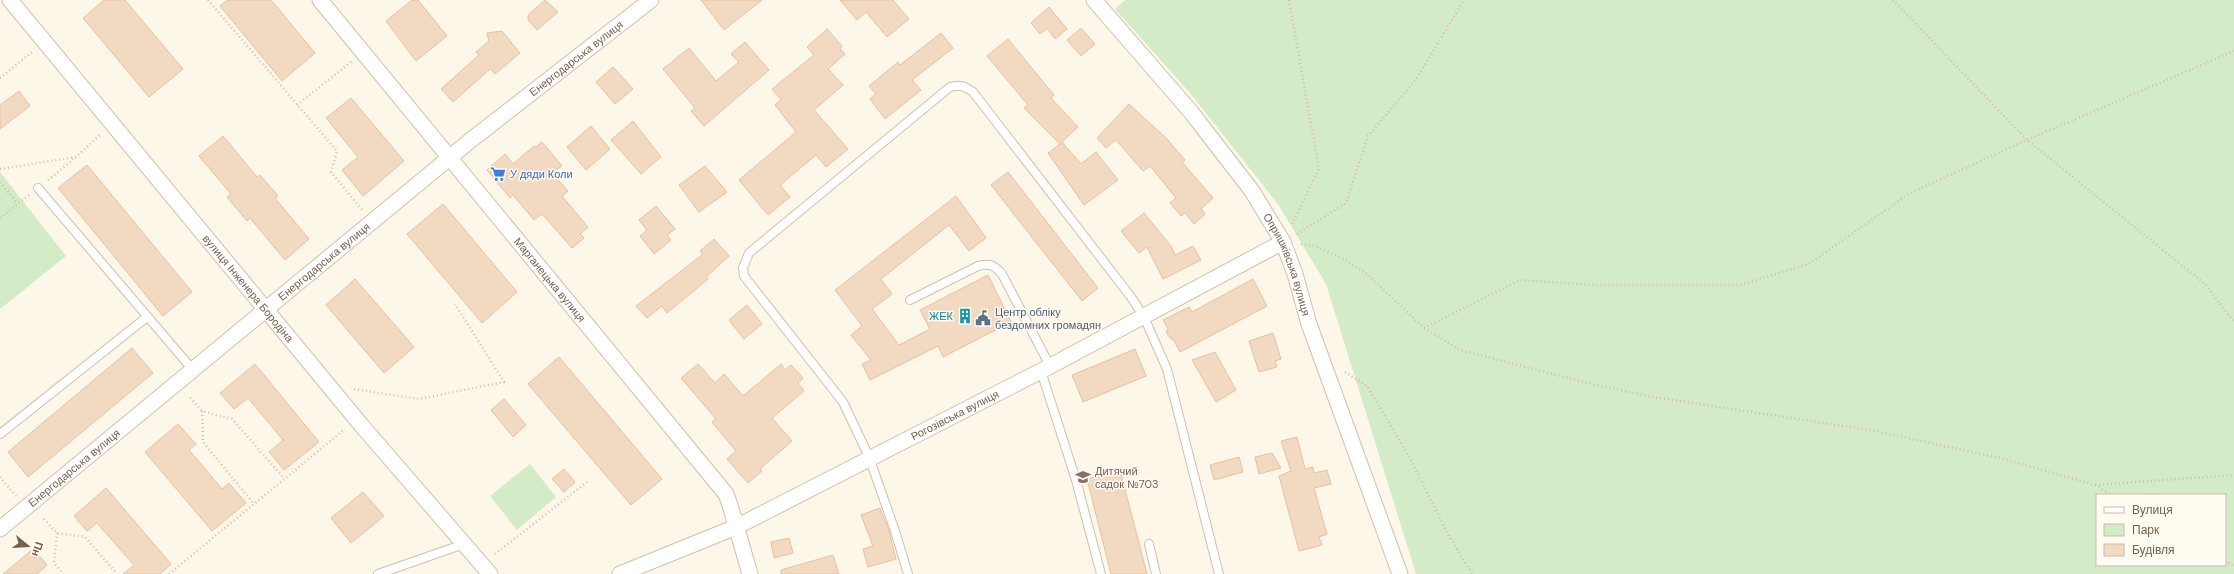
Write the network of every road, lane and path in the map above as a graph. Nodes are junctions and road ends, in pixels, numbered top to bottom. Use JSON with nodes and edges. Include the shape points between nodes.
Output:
{"nodes":[{"id":1,"x":10,"y":0,"type":"edge"},
{"id":2,"x":208,"y":0,"type":"edge"},
{"id":3,"x":320,"y":0,"type":"edge"},
{"id":4,"x":651,"y":0,"type":"edge"},
{"id":5,"x":1094,"y":0,"type":"edge"},
{"id":6,"x":1289,"y":0,"type":"edge"},
{"id":7,"x":1464,"y":0,"type":"edge"},
{"id":8,"x":1893,"y":0,"type":"edge"},
{"id":9,"x":45,"y":41,"type":"junction"},
{"id":10,"x":2234,"y":52,"type":"edge"},
{"id":11,"x":353,"y":60,"type":"dead end"},
{"id":12,"x":0,"y":78,"type":"edge"},
{"id":13,"x":297,"y":105,"type":"junction"},
{"id":14,"x":113,"y":122,"type":"junction"},
{"id":15,"x":2027,"y":140,"type":"junction"},
{"id":16,"x":450,"y":158,"type":"junction"},
{"id":17,"x":0,"y":169,"type":"edge"},
{"id":18,"x":0,"y":182,"type":"edge"},
{"id":19,"x":38,"y":188,"type":"dead end"},
{"id":20,"x":17,"y":203,"type":"dead end"},
{"id":21,"x":367,"y":215,"type":"dead end"},
{"id":22,"x":1283,"y":242,"type":"junction"},
{"id":23,"x":910,"y":300,"type":"dead end"},
{"id":24,"x":455,"y":304,"type":"dead end"},
{"id":25,"x":266,"y":309,"type":"junction"},
{"id":26,"x":147,"y":317,"type":"junction"},
{"id":27,"x":1144,"y":317,"type":"junction"},
{"id":28,"x":2234,"y":322,"type":"edge"},
{"id":29,"x":1424,"y":328,"type":"junction"},
{"id":30,"x":1322,"y":358,"type":"junction"},
{"id":31,"x":1046,"y":369,"type":"junction"},
{"id":32,"x":193,"y":370,"type":"junction"},
{"id":33,"x":347,"y":388,"type":"dead end"},
{"id":34,"x":190,"y":398,"type":"dead end"},
{"id":35,"x":202,"y":411,"type":"junction"},
{"id":36,"x":356,"y":419,"type":"junction"},
{"id":37,"x":0,"y":434,"type":"edge"},
{"id":38,"x":869,"y":457,"type":"junction"},
{"id":39,"x":2234,"y":475,"type":"edge"},
{"id":40,"x":0,"y":477,"type":"edge"},
{"id":41,"x":284,"y":478,"type":"junction"},
{"id":42,"x":587,"y":482,"type":"dead end"},
{"id":43,"x":2095,"y":485,"type":"junction"},
{"id":44,"x":2110,"y":494,"type":"edge"},
{"id":45,"x":254,"y":504,"type":"junction"},
{"id":46,"x":25,"y":507,"type":"junction"},
{"id":47,"x":44,"y":519,"type":"dead end"},
{"id":48,"x":736,"y":527,"type":"junction"},
{"id":49,"x":0,"y":529,"type":"edge"},
{"id":50,"x":57,"y":533,"type":"junction"},
{"id":51,"x":464,"y":544,"type":"junction"},
{"id":52,"x":1149,"y":544,"type":"dead end"},
{"id":53,"x":495,"y":554,"type":"dead end"},
{"id":54,"x":63,"y":574,"type":"edge"},
{"id":55,"x":117,"y":574,"type":"edge"},
{"id":56,"x":169,"y":574,"type":"edge"},
{"id":57,"x":378,"y":574,"type":"edge"},
{"id":58,"x":490,"y":574,"type":"edge"},
{"id":59,"x":620,"y":574,"type":"edge"},
{"id":60,"x":750,"y":574,"type":"edge"},
{"id":61,"x":908,"y":574,"type":"edge"},
{"id":62,"x":1101,"y":574,"type":"edge"},
{"id":63,"x":1156,"y":574,"type":"edge"},
{"id":64,"x":1219,"y":574,"type":"edge"},
{"id":65,"x":1400,"y":574,"type":"edge"},
{"id":66,"x":1472,"y":574,"type":"edge"}],
"edges":[{"from":1,"to":9,"type":"street","name":"вулиця Інженера Бородіна"},
{"from":2,"to":13,"type":"path"},
{"from":3,"to":16,"type":"street","name":"Марганецька вулиця"},
{"from":4,"to":16,"type":"street","name":"Енергодарська вулиця"},
{"from":5,"to":22,"type":"street","name":"Опришківська вулиця","via":[[1191,112],[1252,190]]},
{"from":6,"to":22,"type":"path","via":[[1319,169]]},
{"from":7,"to":22,"type":"path","via":[[1414,81],[1368,136],[1346,203]]},
{"from":8,"to":15,"type":"path"},
{"from":9,"to":12,"type":"path"},
{"from":9,"to":14,"type":"street","name":"вулиця Інженера Бородіна"},
{"from":10,"to":15,"type":"path"},
{"from":11,"to":13,"type":"path"},
{"from":13,"to":21,"type":"path","via":[[337,151],[331,172]]},
{"from":14,"to":17,"type":"path","via":[[76,157]]},
{"from":14,"to":25,"type":"street","name":"вулиця Інженера Бородіна"},
{"from":15,"to":28,"type":"path","via":[[2205,284]]},
{"from":15,"to":29,"type":"path","via":[[1910,193],[1809,264],[1740,285],[1594,285],[1520,280]]},
{"from":16,"to":25,"type":"street","name":"Енергодарська вулиця"},
{"from":16,"to":48,"type":"street","name":"Марганецька вулиця","via":[[726,494]]},
{"from":18,"to":20,"type":"path"},
{"from":19,"to":26,"type":"lane"},
{"from":22,"to":27,"type":"street","name":"Рогозівська вулиця"},
{"from":22,"to":29,"type":"path","via":[[1316,246],[1342,258],[1367,274]]},
{"from":22,"to":30,"type":"street","name":"Опришківська вулиця"},
{"from":23,"to":31,"type":"lane","via":[[978,266],[995,266],[1002,274]]},
{"from":24,"to":33,"type":"path","via":[[504,382],[419,399]]},
{"from":25,"to":32,"type":"street","name":"Енергодарська вулиця"},
{"from":25,"to":36,"type":"street","name":"вулиця Інженера Бородіна"},
{"from":26,"to":32,"type":"lane"},
{"from":26,"to":37,"type":"lane"},
{"from":27,"to":31,"type":"street","name":"Рогозівська вулиця"},
{"from":27,"to":38,"type":"lane","via":[[1132,297],[973,92],[964,86],[950,87],[749,253],[743,268],[744,276],[843,402]]},
{"from":27,"to":64,"type":"lane","via":[[1167,368]]},
{"from":29,"to":43,"type":"path","via":[[1460,350],[1583,382],[1653,397],[1870,430],[2000,458]]},
{"from":30,"to":65,"type":"street","name":"Опришківська вулиця"},
{"from":30,"to":66,"type":"path","via":[[1367,386],[1410,458],[1449,536]]},
{"from":31,"to":38,"type":"street","name":"Рогозівська вулиця"},
{"from":31,"to":62,"type":"lane"},
{"from":32,"to":46,"type":"street","name":"Енергодарська вулиця"},
{"from":34,"to":35,"type":"path"},
{"from":35,"to":41,"type":"path","via":[[232,419]]},
{"from":35,"to":45,"type":"path","via":[[203,442]]},
{"from":36,"to":41,"type":"path"},
{"from":36,"to":51,"type":"street","name":"вулиця Інженера Бородіна"},
{"from":38,"to":48,"type":"street","name":"Рогозівська вулиця"},
{"from":38,"to":61,"type":"lane"},
{"from":39,"to":43,"type":"path"},
{"from":40,"to":46,"type":"path"},
{"from":41,"to":45,"type":"path"},
{"from":42,"to":53,"type":"path"},
{"from":43,"to":44,"type":"path"},
{"from":45,"to":56,"type":"path"},
{"from":46,"to":49,"type":"street","name":"Енергодарська вулиця"},
{"from":47,"to":50,"type":"path"},
{"from":48,"to":59,"type":"street","name":"Рогозівська вулиця"},
{"from":48,"to":60,"type":"street","name":"Марганецька вулиця"},
{"from":50,"to":54,"type":"path","via":[[54,563]]},
{"from":50,"to":55,"type":"path","via":[[84,537]]},
{"from":51,"to":57,"type":"lane"},
{"from":51,"to":58,"type":"street","name":"вулиця Інженера Бородіна"},
{"from":52,"to":63,"type":"lane"}]}
